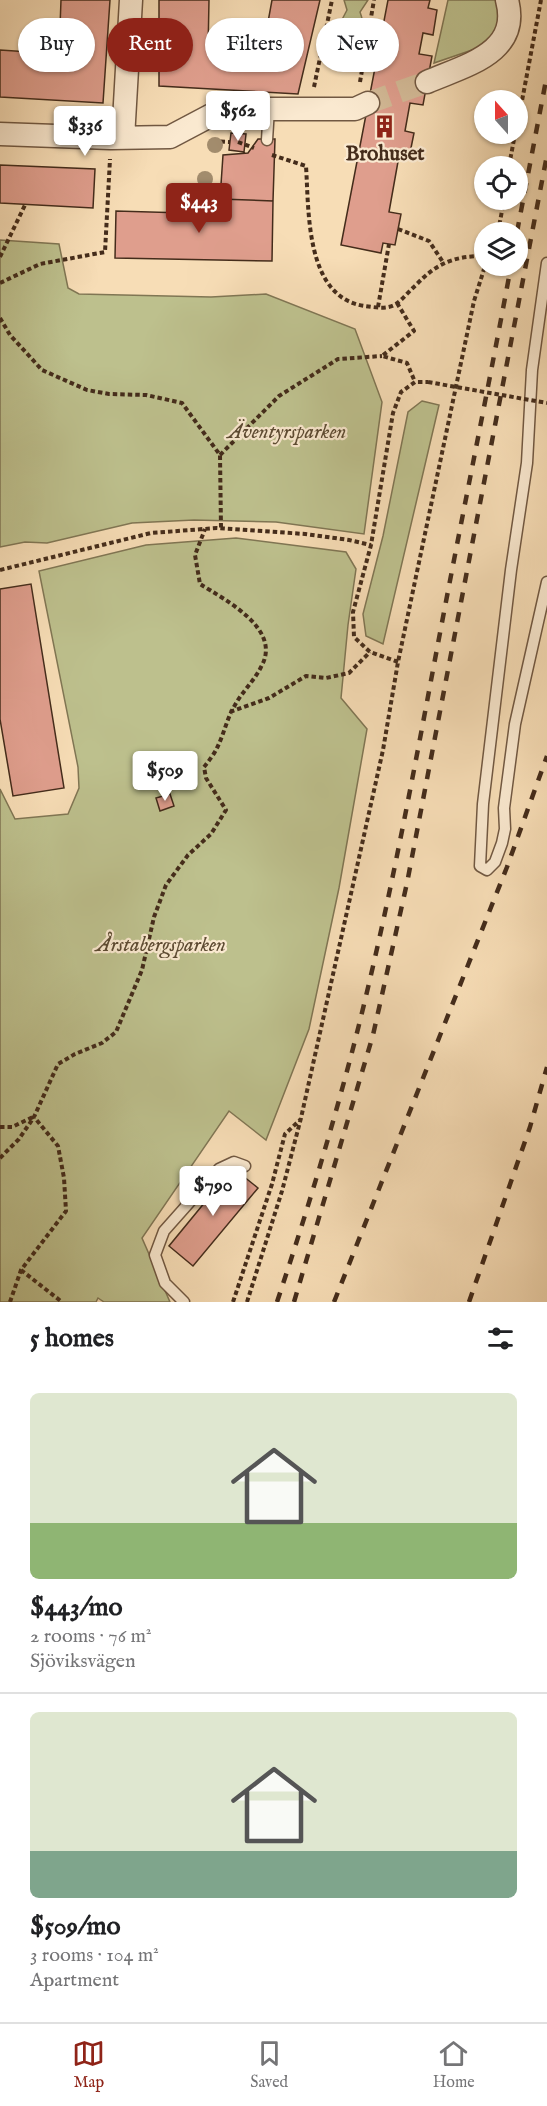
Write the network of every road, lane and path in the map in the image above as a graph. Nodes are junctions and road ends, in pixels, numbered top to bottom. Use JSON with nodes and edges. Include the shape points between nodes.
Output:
{"nodes":[{"id":1,"x":131,"y":0,"type":"edge"},
{"id":2,"x":332,"y":0,"type":"edge"},
{"id":3,"x":374,"y":0,"type":"edge"},
{"id":4,"x":507,"y":0,"type":"edge"},
{"id":5,"x":541,"y":0,"type":"edge"},
{"id":6,"x":371,"y":18,"type":"edge"},
{"id":7,"x":427,"y":82,"type":"tunnel mouth"},
{"id":8,"x":524,"y":90,"type":"edge"},
{"id":9,"x":368,"y":103,"type":"tunnel mouth"},
{"id":10,"x":268,"y":108,"type":"junction"},
{"id":11,"x":310,"y":109,"type":"junction"},
{"id":12,"x":0,"y":134,"type":"edge"},
{"id":13,"x":117,"y":138,"type":"junction"},
{"id":14,"x":267,"y":140,"type":"dead end"},
{"id":15,"x":238,"y":142,"type":"dead end"},
{"id":16,"x":257,"y":149,"type":"dead end"},
{"id":17,"x":267,"y":153,"type":"dead end"},
{"id":18,"x":24,"y":205,"type":"dead end"},
{"id":19,"x":398,"y":229,"type":"dead end"},
{"id":20,"x":389,"y":244,"type":"dead end"},
{"id":21,"x":474,"y":256,"type":"edge"},
{"id":22,"x":0,"y":257,"type":"edge"},
{"id":23,"x":443,"y":262,"type":"junction"},
{"id":24,"x":547,"y":263,"type":"edge"},
{"id":25,"x":482,"y":276,"type":"edge"},
{"id":26,"x":0,"y":283,"type":"edge"},
{"id":27,"x":397,"y":303,"type":"junction"},
{"id":28,"x":378,"y":307,"type":"junction"},
{"id":29,"x":0,"y":318,"type":"edge"},
{"id":30,"x":382,"y":357,"type":"junction"},
{"id":31,"x":415,"y":382,"type":"junction"},
{"id":32,"x":547,"y":403,"type":"edge"},
{"id":33,"x":220,"y":455,"type":"junction"},
{"id":34,"x":221,"y":528,"type":"junction"},
{"id":35,"x":205,"y":529,"type":"junction"},
{"id":36,"x":371,"y":545,"type":"junction"},
{"id":37,"x":0,"y":570,"type":"edge"},
{"id":38,"x":547,"y":582,"type":"edge"},
{"id":39,"x":370,"y":652,"type":"junction"},
{"id":40,"x":398,"y":662,"type":"junction"},
{"id":41,"x":230,"y":712,"type":"junction"},
{"id":42,"x":34,"y":1117,"type":"junction"},
{"id":43,"x":301,"y":1118,"type":"junction"},
{"id":44,"x":0,"y":1127,"type":"edge"},
{"id":45,"x":0,"y":1158,"type":"edge"},
{"id":46,"x":245,"y":1166,"type":"dead end"},
{"id":47,"x":21,"y":1270,"type":"junction"},
{"id":48,"x":10,"y":1302,"type":"edge"},
{"id":49,"x":62,"y":1302,"type":"edge"},
{"id":50,"x":184,"y":1302,"type":"edge"},
{"id":51,"x":233,"y":1302,"type":"edge"},
{"id":52,"x":247,"y":1302,"type":"edge"}],
"edges":[{"from":1,"to":13,"type":"street"},
{"from":2,"to":11,"type":"path"},
{"from":3,"to":6,"type":"path"},
{"from":4,"to":7,"type":"street","via":[[511,18],[499,46]]},
{"from":5,"to":8,"type":"path"},
{"from":9,"to":11,"type":"street","via":[[355,109]]},
{"from":10,"to":11,"type":"street"},
{"from":10,"to":13,"type":"street","via":[[224,109],[170,137]]},
{"from":10,"to":14,"type":"lane"},
{"from":12,"to":13,"type":"street"},
{"from":13,"to":26,"type":"path","via":[[105,252],[40,264]]},
{"from":15,"to":16,"type":"path"},
{"from":17,"to":28,"type":"path","via":[[306,166],[312,244],[319,267],[339,295],[356,304]]},
{"from":18,"to":22,"type":"path"},
{"from":19,"to":23,"type":"path","via":[[429,241]]},
{"from":20,"to":28,"type":"path"},
{"from":21,"to":23,"type":"path"},
{"from":23,"to":27,"type":"path"},
{"from":24,"to":38,"type":"lane","via":[[532,370],[527,463],[483,804],[480,866],[487,870],[495,862],[505,829],[515,724]]},
{"from":25,"to":40,"type":"path"},
{"from":27,"to":28,"type":"path"},
{"from":27,"to":30,"type":"path","via":[[414,331]]},
{"from":29,"to":33,"type":"path","via":[[42,370],[87,390],[146,395],[182,403]]},
{"from":30,"to":31,"type":"path","via":[[407,363]]},
{"from":30,"to":33,"type":"path","via":[[338,359],[279,396]]},
{"from":31,"to":32,"type":"path","bridge":true},
{"from":31,"to":36,"type":"path","via":[[401,392],[393,413]]},
{"from":33,"to":34,"type":"path"},
{"from":34,"to":35,"type":"path"},
{"from":34,"to":36,"type":"path","via":[[305,534]]},
{"from":35,"to":37,"type":"path","via":[[151,533]]},
{"from":35,"to":41,"type":"path","via":[[195,555],[200,584],[241,611],[258,627],[265,645],[261,668]]},
{"from":36,"to":39,"type":"path","via":[[352,612],[354,637]]},
{"from":39,"to":40,"type":"path"},
{"from":39,"to":41,"type":"path","via":[[349,673],[326,678],[306,676],[269,698]]},
{"from":40,"to":43,"type":"path","via":[[383,750]]},
{"from":41,"to":42,"type":"path","via":[[217,748],[204,767],[206,778],[226,810],[211,834],[188,855],[166,885],[154,916],[142,970],[116,1032],[58,1064]]},
{"from":42,"to":44,"type":"path","via":[[12,1127]]},
{"from":42,"to":45,"type":"path","via":[[20,1139]]},
{"from":42,"to":47,"type":"path","via":[[58,1146],[66,1211]]},
{"from":43,"to":51,"type":"path","via":[[285,1134]]},
{"from":43,"to":52,"type":"path"},
{"from":46,"to":50,"type":"lane","via":[[234,1162],[219,1169],[164,1232],[155,1255],[165,1283]]},
{"from":47,"to":48,"type":"path"},
{"from":47,"to":49,"type":"path"}]}
